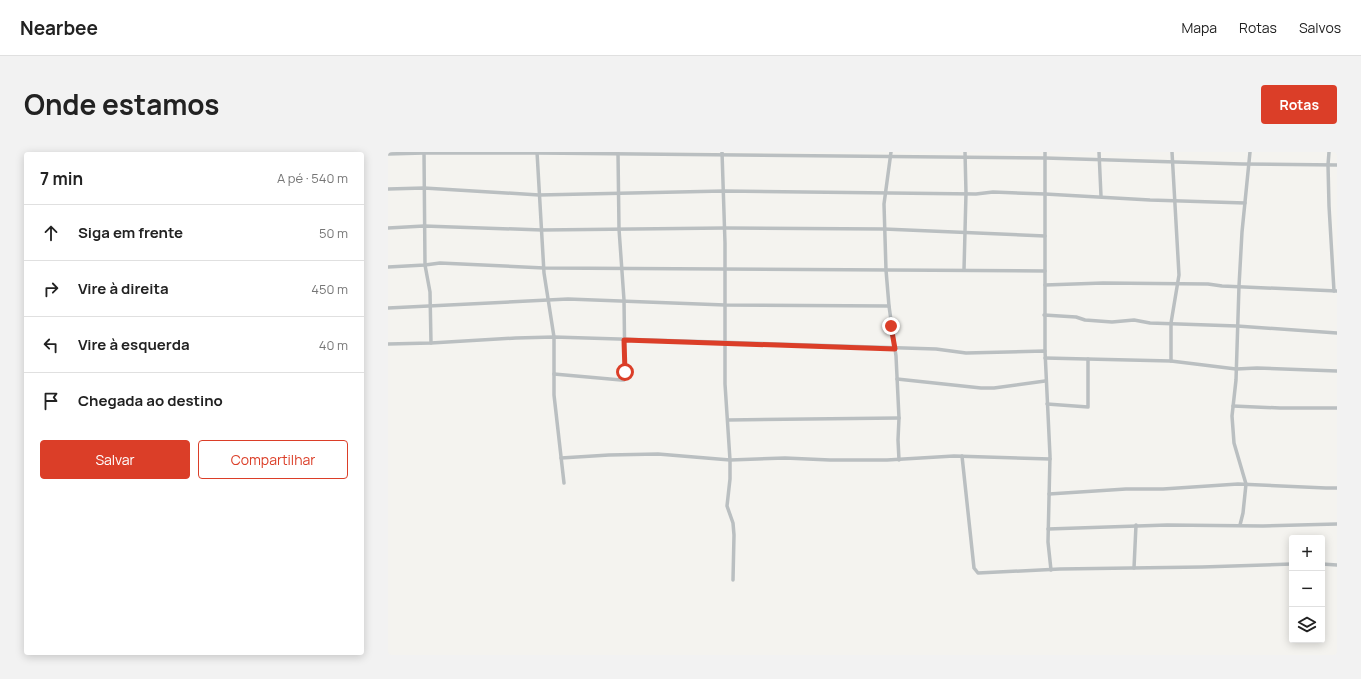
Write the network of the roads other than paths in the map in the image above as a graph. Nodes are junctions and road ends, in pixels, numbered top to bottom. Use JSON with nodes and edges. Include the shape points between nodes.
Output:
{"nodes":[{"id":1,"x":424,"y":152,"type":"edge"},
{"id":2,"x":965,"y":152,"type":"edge"},
{"id":3,"x":1045,"y":152,"type":"edge"},
{"id":4,"x":1099,"y":152,"type":"edge"},
{"id":5,"x":1172,"y":152,"type":"edge"},
{"id":6,"x":1250,"y":152,"type":"edge"},
{"id":7,"x":1329,"y":152,"type":"edge"},
{"id":8,"x":537,"y":153,"type":"edge"},
{"id":9,"x":618,"y":153,"type":"edge"},
{"id":10,"x":388,"y":154,"type":"edge"},
{"id":11,"x":722,"y":154,"type":"edge"},
{"id":12,"x":799,"y":154,"type":"edge"},
{"id":13,"x":891,"y":154,"type":"edge"},
{"id":14,"x":965,"y":157,"type":"junction"},
{"id":15,"x":1045,"y":158,"type":"junction"},
{"id":16,"x":1099,"y":160,"type":"junction"},
{"id":17,"x":1173,"y":162,"type":"junction"},
{"id":18,"x":1250,"y":165,"type":"junction"},
{"id":19,"x":1328,"y":165,"type":"junction"},
{"id":20,"x":1337,"y":165,"type":"edge"},
{"id":21,"x":424,"y":188,"type":"junction"},
{"id":22,"x":388,"y":189,"type":"edge"},
{"id":23,"x":724,"y":190,"type":"junction"},
{"id":24,"x":618,"y":193,"type":"junction"},
{"id":25,"x":885,"y":193,"type":"junction"},
{"id":26,"x":966,"y":193,"type":"junction"},
{"id":27,"x":1045,"y":194,"type":"junction"},
{"id":28,"x":540,"y":195,"type":"junction"},
{"id":29,"x":1101,"y":196,"type":"junction"},
{"id":30,"x":1175,"y":201,"type":"junction"},
{"id":31,"x":1245,"y":203,"type":"junction"},
{"id":32,"x":424,"y":226,"type":"junction"},
{"id":33,"x":388,"y":228,"type":"edge"},
{"id":34,"x":725,"y":228,"type":"junction"},
{"id":35,"x":619,"y":229,"type":"junction"},
{"id":36,"x":884,"y":229,"type":"junction"},
{"id":37,"x":542,"y":230,"type":"junction"},
{"id":38,"x":964,"y":232,"type":"junction"},
{"id":39,"x":1045,"y":236,"type":"junction"},
{"id":40,"x":1331,"y":236,"type":"junction"},
{"id":41,"x":1337,"y":238,"type":"edge"},
{"id":42,"x":425,"y":265,"type":"junction"},
{"id":43,"x":388,"y":267,"type":"edge"},
{"id":44,"x":544,"y":268,"type":"junction"},
{"id":45,"x":622,"y":268,"type":"junction"},
{"id":46,"x":725,"y":269,"type":"junction"},
{"id":47,"x":886,"y":270,"type":"junction"},
{"id":48,"x":964,"y":270,"type":"junction"},
{"id":49,"x":1045,"y":271,"type":"junction"},
{"id":50,"x":1178,"y":284,"type":"junction"},
{"id":51,"x":1045,"y":285,"type":"junction"},
{"id":52,"x":1239,"y":286,"type":"junction"},
{"id":53,"x":1336,"y":291,"type":"edge"},
{"id":54,"x":548,"y":300,"type":"junction"},
{"id":55,"x":624,"y":300,"type":"junction"},
{"id":56,"x":725,"y":305,"type":"junction"},
{"id":57,"x":430,"y":306,"type":"junction"},
{"id":58,"x":889,"y":306,"type":"junction"},
{"id":59,"x":388,"y":308,"type":"edge"},
{"id":60,"x":1044,"y":315,"type":"junction"},
{"id":61,"x":1171,"y":323,"type":"junction"},
{"id":62,"x":1237,"y":326,"type":"junction"},
{"id":63,"x":1337,"y":333,"type":"edge"},
{"id":64,"x":554,"y":337,"type":"junction"},
{"id":65,"x":624,"y":340,"type":"junction"},
{"id":66,"x":431,"y":343,"type":"junction"},
{"id":67,"x":725,"y":343,"type":"junction"},
{"id":68,"x":388,"y":344,"type":"edge"},
{"id":69,"x":895,"y":349,"type":"junction"},
{"id":70,"x":1045,"y":351,"type":"junction"},
{"id":71,"x":1045,"y":358,"type":"junction"},
{"id":72,"x":1088,"y":359,"type":"junction"},
{"id":73,"x":1171,"y":361,"type":"junction"},
{"id":74,"x":1236,"y":369,"type":"junction"},
{"id":75,"x":1337,"y":371,"type":"edge"},
{"id":76,"x":554,"y":374,"type":"junction"},
{"id":77,"x":897,"y":379,"type":"junction"},
{"id":78,"x":1045,"y":381,"type":"junction"},
{"id":79,"x":1047,"y":404,"type":"junction"},
{"id":80,"x":1233,"y":406,"type":"junction"},
{"id":81,"x":1337,"y":408,"type":"edge"},
{"id":82,"x":899,"y":418,"type":"junction"},
{"id":83,"x":728,"y":420,"type":"junction"},
{"id":84,"x":962,"y":456,"type":"junction"},
{"id":85,"x":561,"y":458,"type":"junction"},
{"id":86,"x":1050,"y":459,"type":"junction"},
{"id":87,"x":730,"y":460,"type":"junction"},
{"id":88,"x":899,"y":460,"type":"junction"},
{"id":89,"x":564,"y":483,"type":"dead end"},
{"id":90,"x":1246,"y":484,"type":"junction"},
{"id":91,"x":1337,"y":488,"type":"edge"},
{"id":92,"x":1049,"y":494,"type":"junction"},
{"id":93,"x":1337,"y":524,"type":"edge"},
{"id":94,"x":1136,"y":525,"type":"junction"},
{"id":95,"x":1240,"y":526,"type":"junction"},
{"id":96,"x":1048,"y":529,"type":"junction"},
{"id":97,"x":1289,"y":564,"type":"edge"},
{"id":98,"x":1325,"y":564,"type":"edge"},
{"id":99,"x":1337,"y":565,"type":"edge"},
{"id":100,"x":1134,"y":568,"type":"junction"},
{"id":101,"x":1051,"y":570,"type":"junction"},
{"id":102,"x":733,"y":580,"type":"dead end"}],
"edges":[{"from":1,"to":8,"type":"street"},
{"from":1,"to":10,"type":"street"},
{"from":1,"to":21,"type":"street"},
{"from":2,"to":14,"type":"street"},
{"from":3,"to":15,"type":"street"},
{"from":4,"to":16,"type":"street"},
{"from":5,"to":17,"type":"street"},
{"from":6,"to":18,"type":"street"},
{"from":7,"to":19,"type":"street"},
{"from":8,"to":9,"type":"street"},
{"from":8,"to":28,"type":"street"},
{"from":9,"to":11,"type":"street"},
{"from":9,"to":24,"type":"street"},
{"from":11,"to":12,"type":"street"},
{"from":11,"to":23,"type":"street"},
{"from":12,"to":13,"type":"street"},
{"from":13,"to":14,"type":"street"},
{"from":13,"to":25,"type":"street"},
{"from":14,"to":15,"type":"street"},
{"from":14,"to":26,"type":"street"},
{"from":15,"to":16,"type":"street"},
{"from":15,"to":27,"type":"street"},
{"from":16,"to":17,"type":"street"},
{"from":16,"to":29,"type":"street"},
{"from":17,"to":18,"type":"street"},
{"from":17,"to":30,"type":"street"},
{"from":18,"to":19,"type":"street"},
{"from":18,"to":31,"type":"street"},
{"from":19,"to":20,"type":"street"},
{"from":19,"to":40,"type":"street"},
{"from":21,"to":22,"type":"street"},
{"from":21,"to":28,"type":"street"},
{"from":21,"to":32,"type":"street"},
{"from":23,"to":24,"type":"street"},
{"from":23,"to":25,"type":"street"},
{"from":23,"to":34,"type":"street"},
{"from":24,"to":28,"type":"street"},
{"from":24,"to":35,"type":"street"},
{"from":25,"to":26,"type":"street"},
{"from":25,"to":36,"type":"street"},
{"from":26,"to":27,"type":"street"},
{"from":26,"to":38,"type":"street"},
{"from":27,"to":29,"type":"street"},
{"from":27,"to":39,"type":"street"},
{"from":28,"to":37,"type":"street"},
{"from":29,"to":30,"type":"street"},
{"from":30,"to":31,"type":"street"},
{"from":30,"to":50,"type":"street"},
{"from":31,"to":52,"type":"street"},
{"from":32,"to":33,"type":"street"},
{"from":32,"to":37,"type":"street"},
{"from":32,"to":42,"type":"street"},
{"from":34,"to":35,"type":"street"},
{"from":34,"to":36,"type":"street"},
{"from":34,"to":46,"type":"street"},
{"from":35,"to":37,"type":"street"},
{"from":35,"to":45,"type":"street"},
{"from":36,"to":38,"type":"street"},
{"from":36,"to":47,"type":"street"},
{"from":37,"to":44,"type":"street"},
{"from":38,"to":39,"type":"street"},
{"from":38,"to":48,"type":"street"},
{"from":39,"to":49,"type":"street"},
{"from":40,"to":41,"type":"street"},
{"from":40,"to":53,"type":"street"},
{"from":42,"to":43,"type":"street"},
{"from":42,"to":44,"type":"street","via":[[440,262]]},
{"from":42,"to":57,"type":"street"},
{"from":44,"to":45,"type":"street"},
{"from":44,"to":54,"type":"street"},
{"from":45,"to":46,"type":"street"},
{"from":45,"to":55,"type":"street"},
{"from":46,"to":47,"type":"street"},
{"from":46,"to":56,"type":"street"},
{"from":47,"to":48,"type":"street"},
{"from":47,"to":58,"type":"street"},
{"from":48,"to":49,"type":"street"},
{"from":49,"to":51,"type":"street"},
{"from":50,"to":51,"type":"street"},
{"from":50,"to":52,"type":"street"},
{"from":50,"to":61,"type":"street"},
{"from":51,"to":60,"type":"street"},
{"from":52,"to":53,"type":"street"},
{"from":52,"to":62,"type":"street"},
{"from":54,"to":55,"type":"street"},
{"from":54,"to":57,"type":"street"},
{"from":54,"to":64,"type":"street"},
{"from":55,"to":56,"type":"street"},
{"from":55,"to":65,"type":"street"},
{"from":56,"to":58,"type":"street"},
{"from":56,"to":67,"type":"street"},
{"from":57,"to":59,"type":"street"},
{"from":57,"to":66,"type":"street"},
{"from":58,"to":69,"type":"street"},
{"from":60,"to":61,"type":"street","via":[[1112,322],[1134,320]]},
{"from":60,"to":70,"type":"street"},
{"from":61,"to":62,"type":"street"},
{"from":61,"to":73,"type":"street"},
{"from":62,"to":63,"type":"street"},
{"from":62,"to":74,"type":"street"},
{"from":64,"to":65,"type":"street"},
{"from":64,"to":66,"type":"street"},
{"from":64,"to":76,"type":"street"},
{"from":65,"to":67,"type":"street"},
{"from":65,"to":76,"type":"street","via":[[624,380]]},
{"from":66,"to":68,"type":"street"},
{"from":67,"to":69,"type":"street"},
{"from":67,"to":83,"type":"street"},
{"from":69,"to":70,"type":"street","via":[[936,349],[966,353]]},
{"from":69,"to":77,"type":"street"},
{"from":70,"to":71,"type":"street"},
{"from":71,"to":72,"type":"street"},
{"from":71,"to":78,"type":"street"},
{"from":72,"to":73,"type":"street"},
{"from":72,"to":79,"type":"street","via":[[1088,407]]},
{"from":73,"to":74,"type":"street"},
{"from":74,"to":75,"type":"street"},
{"from":74,"to":80,"type":"street"},
{"from":76,"to":85,"type":"street"},
{"from":77,"to":78,"type":"street","via":[[981,388]]},
{"from":77,"to":82,"type":"street"},
{"from":78,"to":79,"type":"street"},
{"from":79,"to":86,"type":"street"},
{"from":80,"to":81,"type":"street"},
{"from":80,"to":90,"type":"street","via":[[1234,443]]},
{"from":82,"to":83,"type":"street"},
{"from":82,"to":88,"type":"street"},
{"from":83,"to":87,"type":"street"},
{"from":84,"to":86,"type":"street"},
{"from":84,"to":88,"type":"street"},
{"from":84,"to":101,"type":"street","via":[[976,572]]},
{"from":85,"to":87,"type":"street","via":[[658,454]]},
{"from":85,"to":89,"type":"street"},
{"from":86,"to":92,"type":"street"},
{"from":87,"to":88,"type":"street"},
{"from":87,"to":102,"type":"street","via":[[727,506],[734,535]]},
{"from":90,"to":91,"type":"street"},
{"from":90,"to":92,"type":"street"},
{"from":90,"to":95,"type":"street"},
{"from":92,"to":96,"type":"street"},
{"from":93,"to":95,"type":"street"},
{"from":94,"to":95,"type":"street"},
{"from":94,"to":96,"type":"street"},
{"from":94,"to":100,"type":"street"},
{"from":96,"to":101,"type":"street"},
{"from":97,"to":100,"type":"street"},
{"from":98,"to":99,"type":"street"},
{"from":100,"to":101,"type":"street"}]}
